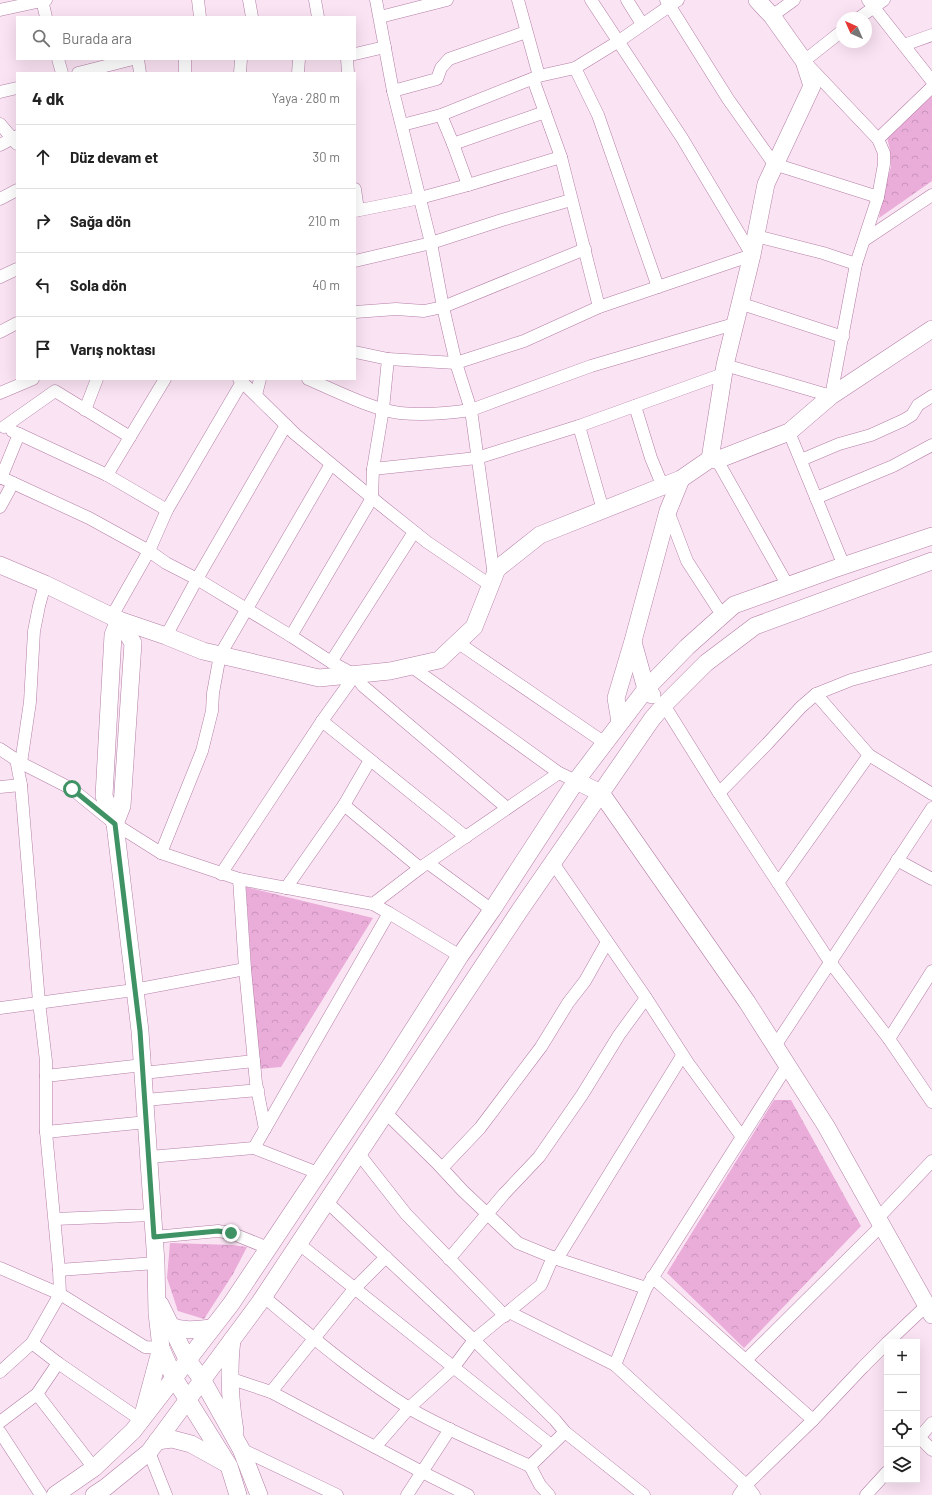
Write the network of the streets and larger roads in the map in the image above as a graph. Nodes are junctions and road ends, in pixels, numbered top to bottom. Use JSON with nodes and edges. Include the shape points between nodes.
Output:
{"nodes":[{"id":1,"x":43,"y":0,"type":"edge"},
{"id":2,"x":198,"y":0,"type":"edge"},
{"id":3,"x":249,"y":0,"type":"edge"},
{"id":4,"x":315,"y":0,"type":"edge"},
{"id":5,"x":376,"y":0,"type":"edge"},
{"id":6,"x":447,"y":0,"type":"edge"},
{"id":7,"x":518,"y":0,"type":"edge"},
{"id":8,"x":591,"y":0,"type":"edge"},
{"id":9,"x":627,"y":0,"type":"edge"},
{"id":10,"x":757,"y":0,"type":"edge"},
{"id":11,"x":794,"y":0,"type":"edge"},
{"id":12,"x":671,"y":2,"type":"edge"},
{"id":13,"x":875,"y":2,"type":"edge"},
{"id":14,"x":3,"y":7,"type":"edge"},
{"id":15,"x":865,"y":12,"type":"edge"},
{"id":16,"x":46,"y":16,"type":"edge"},
{"id":17,"x":200,"y":16,"type":"edge"},
{"id":18,"x":252,"y":16,"type":"edge"},
{"id":19,"x":318,"y":16,"type":"edge"},
{"id":20,"x":772,"y":16,"type":"junction"},
{"id":21,"x":380,"y":17,"type":"junction"},
{"id":22,"x":642,"y":24,"type":"junction"},
{"id":23,"x":526,"y":32,"type":"junction"},
{"id":24,"x":932,"y":35,"type":"edge"},
{"id":25,"x":836,"y":36,"type":"edge"},
{"id":26,"x":619,"y":41,"type":"junction"},
{"id":27,"x":904,"y":45,"type":"junction"},
{"id":28,"x":385,"y":47,"type":"junction"},
{"id":29,"x":356,"y":54,"type":"edge"},
{"id":30,"x":58,"y":60,"type":"edge"},
{"id":31,"x":129,"y":60,"type":"edge"},
{"id":32,"x":138,"y":60,"type":"edge"},
{"id":33,"x":185,"y":60,"type":"edge"},
{"id":34,"x":241,"y":60,"type":"edge"},
{"id":35,"x":299,"y":60,"type":"edge"},
{"id":36,"x":347,"y":60,"type":"edge"},
{"id":37,"x":804,"y":61,"type":"junction"},
{"id":38,"x":575,"y":68,"type":"junction"},
{"id":39,"x":62,"y":72,"type":"edge"},
{"id":40,"x":82,"y":72,"type":"edge"},
{"id":41,"x":140,"y":72,"type":"edge"},
{"id":42,"x":185,"y":72,"type":"edge"},
{"id":43,"x":240,"y":72,"type":"edge"},
{"id":44,"x":298,"y":72,"type":"edge"},
{"id":45,"x":348,"y":72,"type":"edge"},
{"id":46,"x":536,"y":78,"type":"junction"},
{"id":47,"x":932,"y":81,"type":"edge"},
{"id":48,"x":932,"y":87,"type":"edge"},
{"id":49,"x":16,"y":88,"type":"edge"},
{"id":50,"x":393,"y":91,"type":"junction"},
{"id":51,"x":0,"y":92,"type":"edge"},
{"id":52,"x":544,"y":112,"type":"junction"},
{"id":53,"x":441,"y":115,"type":"junction"},
{"id":54,"x":0,"y":124,"type":"edge"},
{"id":55,"x":402,"y":125,"type":"junction"},
{"id":56,"x":15,"y":139,"type":"edge"},
{"id":57,"x":878,"y":139,"type":"junction"},
{"id":58,"x":453,"y":144,"type":"junction"},
{"id":59,"x":0,"y":145,"type":"edge"},
{"id":60,"x":561,"y":157,"type":"junction"},
{"id":61,"x":774,"y":164,"type":"junction"},
{"id":62,"x":468,"y":185,"type":"junction"},
{"id":63,"x":16,"y":191,"type":"edge"},
{"id":64,"x":878,"y":197,"type":"junction"},
{"id":65,"x":420,"y":198,"type":"junction"},
{"id":66,"x":0,"y":199,"type":"edge"},
{"id":67,"x":571,"y":200,"type":"junction"},
{"id":68,"x":930,"y":201,"type":"edge"},
{"id":69,"x":356,"y":211,"type":"edge"},
{"id":70,"x":756,"y":236,"type":"junction"},
{"id":71,"x":866,"y":239,"type":"junction"},
{"id":72,"x":431,"y":243,"type":"junction"},
{"id":73,"x":585,"y":249,"type":"junction"},
{"id":74,"x":752,"y":255,"type":"junction"},
{"id":75,"x":356,"y":261,"type":"edge"},
{"id":76,"x":856,"y":264,"type":"junction"},
{"id":77,"x":16,"y":269,"type":"edge"},
{"id":78,"x":0,"y":277,"type":"edge"},
{"id":79,"x":658,"y":287,"type":"junction"},
{"id":80,"x":739,"y":303,"type":"junction"},
{"id":81,"x":443,"y":307,"type":"junction"},
{"id":82,"x":599,"y":307,"type":"junction"},
{"id":83,"x":356,"y":312,"type":"edge"},
{"id":84,"x":16,"y":324,"type":"edge"},
{"id":85,"x":734,"y":324,"type":"junction"},
{"id":86,"x":932,"y":329,"type":"edge"},
{"id":87,"x":0,"y":332,"type":"edge"},
{"id":88,"x":843,"y":337,"type":"junction"},
{"id":89,"x":356,"y":352,"type":"edge"},
{"id":90,"x":388,"y":359,"type":"junction"},
{"id":91,"x":456,"y":363,"type":"junction"},
{"id":92,"x":724,"y":369,"type":"junction"},
{"id":93,"x":31,"y":380,"type":"edge"},
{"id":94,"x":97,"y":380,"type":"edge"},
{"id":95,"x":164,"y":380,"type":"edge"},
{"id":96,"x":241,"y":380,"type":"edge"},
{"id":97,"x":260,"y":380,"type":"edge"},
{"id":98,"x":310,"y":380,"type":"edge"},
{"id":99,"x":0,"y":393,"type":"edge"},
{"id":100,"x":256,"y":395,"type":"junction"},
{"id":101,"x":831,"y":396,"type":"junction"},
{"id":102,"x":932,"y":396,"type":"edge"},
{"id":103,"x":635,"y":406,"type":"junction"},
{"id":104,"x":383,"y":409,"type":"junction"},
{"id":105,"x":85,"y":410,"type":"junction"},
{"id":106,"x":471,"y":410,"type":"junction"},
{"id":107,"x":286,"y":425,"type":"junction"},
{"id":108,"x":2,"y":426,"type":"edge"},
{"id":109,"x":579,"y":426,"type":"junction"},
{"id":110,"x":789,"y":432,"type":"junction"},
{"id":111,"x":19,"y":434,"type":"junction"},
{"id":112,"x":130,"y":437,"type":"junction"},
{"id":113,"x":932,"y":445,"type":"edge"},
{"id":114,"x":477,"y":458,"type":"junction"},
{"id":115,"x":714,"y":460,"type":"junction"},
{"id":116,"x":801,"y":460,"type":"junction"},
{"id":117,"x":331,"y":464,"type":"junction"},
{"id":118,"x":373,"y":469,"type":"junction"},
{"id":119,"x":107,"y":475,"type":"junction"},
{"id":120,"x":0,"y":477,"type":"edge"},
{"id":121,"x":681,"y":479,"type":"junction"},
{"id":122,"x":13,"y":483,"type":"junction"},
{"id":123,"x":663,"y":486,"type":"junction"},
{"id":124,"x":372,"y":498,"type":"junction"},
{"id":125,"x":816,"y":498,"type":"junction"},
{"id":126,"x":0,"y":507,"type":"edge"},
{"id":127,"x":167,"y":510,"type":"junction"},
{"id":128,"x":603,"y":510,"type":"junction"},
{"id":129,"x":668,"y":511,"type":"junction"},
{"id":130,"x":414,"y":532,"type":"junction"},
{"id":131,"x":932,"y":536,"type":"edge"},
{"id":132,"x":149,"y":551,"type":"junction"},
{"id":133,"x":932,"y":561,"type":"edge"},
{"id":134,"x":0,"y":565,"type":"edge"},
{"id":135,"x":844,"y":566,"type":"junction"},
{"id":136,"x":197,"y":579,"type":"junction"},
{"id":137,"x":492,"y":580,"type":"junction"},
{"id":138,"x":45,"y":584,"type":"junction"},
{"id":139,"x":788,"y":586,"type":"junction"},
{"id":140,"x":247,"y":609,"type":"junction"},
{"id":141,"x":722,"y":615,"type":"junction"},
{"id":142,"x":116,"y":618,"type":"junction"},
{"id":143,"x":166,"y":636,"type":"junction"},
{"id":144,"x":291,"y":636,"type":"junction"},
{"id":145,"x":633,"y":641,"type":"junction"},
{"id":146,"x":457,"y":642,"type":"junction"},
{"id":147,"x":220,"y":655,"type":"junction"},
{"id":148,"x":932,"y":658,"type":"edge"},
{"id":149,"x":331,"y":662,"type":"junction"},
{"id":150,"x":412,"y":667,"type":"junction"},
{"id":151,"x":355,"y":675,"type":"junction"},
{"id":152,"x":646,"y":689,"type":"junction"},
{"id":153,"x":816,"y":694,"type":"junction"},
{"id":154,"x":664,"y":705,"type":"junction"},
{"id":155,"x":322,"y":721,"type":"junction"},
{"id":156,"x":620,"y":722,"type":"junction"},
{"id":157,"x":605,"y":743,"type":"junction"},
{"id":158,"x":0,"y":749,"type":"edge"},
{"id":159,"x":869,"y":755,"type":"junction"},
{"id":160,"x":370,"y":760,"type":"junction"},
{"id":161,"x":18,"y":761,"type":"junction"},
{"id":162,"x":559,"y":773,"type":"junction"},
{"id":163,"x":576,"y":781,"type":"junction"},
{"id":164,"x":21,"y":785,"type":"junction"},
{"id":165,"x":0,"y":788,"type":"edge"},
{"id":166,"x":719,"y":793,"type":"junction"},
{"id":167,"x":601,"y":794,"type":"junction"},
{"id":168,"x":932,"y":794,"type":"edge"},
{"id":169,"x":344,"y":805,"type":"junction"},
{"id":170,"x":507,"y":808,"type":"junction"},
{"id":171,"x":932,"y":808,"type":"edge"},
{"id":172,"x":115,"y":824,"type":"junction"},
{"id":173,"x":466,"y":837,"type":"junction"},
{"id":174,"x":161,"y":853,"type":"junction"},
{"id":175,"x":897,"y":860,"type":"junction"},
{"id":176,"x":553,"y":863,"type":"junction"},
{"id":177,"x":424,"y":866,"type":"junction"},
{"id":178,"x":221,"y":874,"type":"junction"},
{"id":179,"x":239,"y":879,"type":"junction"},
{"id":180,"x":932,"y":879,"type":"edge"},
{"id":181,"x":778,"y":883,"type":"junction"},
{"id":182,"x":286,"y":888,"type":"junction"},
{"id":183,"x":373,"y":904,"type":"junction"},
{"id":184,"x":492,"y":910,"type":"junction"},
{"id":185,"x":389,"y":912,"type":"junction"},
{"id":186,"x":607,"y":942,"type":"junction"},
{"id":187,"x":460,"y":956,"type":"junction"},
{"id":188,"x":830,"y":962,"type":"junction"},
{"id":189,"x":245,"y":970,"type":"junction"},
{"id":190,"x":932,"y":971,"type":"edge"},
{"id":191,"x":134,"y":990,"type":"junction"},
{"id":192,"x":646,"y":998,"type":"junction"},
{"id":193,"x":39,"y":1002,"type":"junction"},
{"id":194,"x":0,"y":1008,"type":"edge"},
{"id":195,"x":889,"y":1039,"type":"junction"},
{"id":196,"x":775,"y":1046,"type":"junction"},
{"id":197,"x":682,"y":1056,"type":"junction"},
{"id":198,"x":254,"y":1061,"type":"junction"},
{"id":199,"x":788,"y":1066,"type":"junction"},
{"id":200,"x":143,"y":1069,"type":"junction"},
{"id":201,"x":46,"y":1076,"type":"junction"},
{"id":202,"x":258,"y":1090,"type":"junction"},
{"id":203,"x":146,"y":1100,"type":"junction"},
{"id":204,"x":932,"y":1102,"type":"edge"},
{"id":205,"x":386,"y":1113,"type":"junction"},
{"id":206,"x":147,"y":1122,"type":"junction"},
{"id":207,"x":265,"y":1129,"type":"junction"},
{"id":208,"x":46,"y":1132,"type":"junction"},
{"id":209,"x":742,"y":1137,"type":"junction"},
{"id":210,"x":254,"y":1148,"type":"junction"},
{"id":211,"x":359,"y":1154,"type":"junction"},
{"id":212,"x":149,"y":1157,"type":"junction"},
{"id":213,"x":932,"y":1161,"type":"edge"},
{"id":214,"x":442,"y":1168,"type":"junction"},
{"id":215,"x":318,"y":1173,"type":"junction"},
{"id":216,"x":327,"y":1202,"type":"junction"},
{"id":217,"x":487,"y":1214,"type":"junction"},
{"id":218,"x":152,"y":1215,"type":"junction"},
{"id":219,"x":55,"y":1219,"type":"junction"},
{"id":220,"x":880,"y":1222,"type":"junction"},
{"id":221,"x":154,"y":1237,"type":"junction"},
{"id":222,"x":299,"y":1244,"type":"junction"},
{"id":223,"x":268,"y":1248,"type":"junction"},
{"id":224,"x":386,"y":1257,"type":"junction"},
{"id":225,"x":555,"y":1258,"type":"junction"},
{"id":226,"x":449,"y":1259,"type":"junction"},
{"id":227,"x":156,"y":1263,"type":"junction"},
{"id":228,"x":0,"y":1268,"type":"edge"},
{"id":229,"x":59,"y":1270,"type":"junction"},
{"id":230,"x":652,"y":1277,"type":"junction"},
{"id":231,"x":646,"y":1288,"type":"junction"},
{"id":232,"x":354,"y":1289,"type":"junction"},
{"id":233,"x":60,"y":1294,"type":"junction"},
{"id":234,"x":264,"y":1297,"type":"junction"},
{"id":235,"x":157,"y":1298,"type":"junction"},
{"id":236,"x":929,"y":1310,"type":"edge"},
{"id":237,"x":507,"y":1314,"type":"junction"},
{"id":238,"x":171,"y":1326,"type":"junction"},
{"id":239,"x":212,"y":1328,"type":"junction"},
{"id":240,"x":314,"y":1338,"type":"junction"},
{"id":241,"x":893,"y":1339,"type":"edge"},
{"id":242,"x":232,"y":1340,"type":"junction"},
{"id":243,"x":474,"y":1340,"type":"junction"},
{"id":244,"x":32,"y":1343,"type":"junction"},
{"id":245,"x":884,"y":1347,"type":"edge"},
{"id":246,"x":161,"y":1348,"type":"junction"},
{"id":247,"x":187,"y":1359,"type":"junction"},
{"id":248,"x":746,"y":1360,"type":"junction"},
{"id":249,"x":58,"y":1363,"type":"junction"},
{"id":250,"x":615,"y":1365,"type":"junction"},
{"id":251,"x":452,"y":1368,"type":"junction"},
{"id":252,"x":0,"y":1372,"type":"edge"},
{"id":253,"x":174,"y":1378,"type":"junction"},
{"id":254,"x":229,"y":1378,"type":"junction"},
{"id":255,"x":202,"y":1381,"type":"junction"},
{"id":256,"x":271,"y":1392,"type":"junction"},
{"id":257,"x":37,"y":1394,"type":"junction"},
{"id":258,"x":188,"y":1400,"type":"junction"},
{"id":259,"x":410,"y":1407,"type":"junction"},
{"id":260,"x":141,"y":1420,"type":"junction"},
{"id":261,"x":813,"y":1420,"type":"junction"},
{"id":262,"x":0,"y":1422,"type":"edge"},
{"id":263,"x":932,"y":1423,"type":"edge"},
{"id":264,"x":450,"y":1429,"type":"junction"},
{"id":265,"x":565,"y":1432,"type":"junction"},
{"id":266,"x":1,"y":1436,"type":"edge"},
{"id":267,"x":920,"y":1437,"type":"edge"},
{"id":268,"x":920,"y":1441,"type":"edge"},
{"id":269,"x":239,"y":1445,"type":"junction"},
{"id":270,"x":551,"y":1445,"type":"junction"},
{"id":271,"x":153,"y":1447,"type":"junction"},
{"id":272,"x":375,"y":1447,"type":"junction"},
{"id":273,"x":932,"y":1450,"type":"edge"},
{"id":274,"x":229,"y":1466,"type":"junction"},
{"id":275,"x":530,"y":1466,"type":"junction"},
{"id":276,"x":94,"y":1468,"type":"junction"},
{"id":277,"x":422,"y":1472,"type":"junction"},
{"id":278,"x":884,"y":1475,"type":"edge"},
{"id":279,"x":746,"y":1485,"type":"junction"},
{"id":280,"x":41,"y":1495,"type":"edge"},
{"id":281,"x":55,"y":1495,"type":"edge"},
{"id":282,"x":94,"y":1495,"type":"edge"},
{"id":283,"x":166,"y":1495,"type":"edge"},
{"id":284,"x":238,"y":1495,"type":"edge"},
{"id":285,"x":259,"y":1495,"type":"edge"},
{"id":286,"x":337,"y":1495,"type":"edge"},
{"id":287,"x":407,"y":1495,"type":"edge"},
{"id":288,"x":468,"y":1495,"type":"edge"},
{"id":289,"x":549,"y":1495,"type":"edge"},
{"id":290,"x":644,"y":1495,"type":"edge"},
{"id":291,"x":739,"y":1495,"type":"edge"},
{"id":292,"x":754,"y":1495,"type":"edge"},
{"id":293,"x":866,"y":1495,"type":"edge"}],
"edges":[{"from":1,"to":14,"type":"street"},
{"from":1,"to":16,"type":"street"},
{"from":2,"to":17,"type":"street"},
{"from":3,"to":18,"type":"street"},
{"from":4,"to":19,"type":"street"},
{"from":5,"to":21,"type":"street"},
{"from":6,"to":21,"type":"street"},
{"from":7,"to":23,"type":"street"},
{"from":8,"to":26,"type":"street"},
{"from":9,"to":22,"type":"street"},
{"from":10,"to":20,"type":"street"},
{"from":11,"to":20,"type":"street"},
{"from":12,"to":22,"type":"street","via":[[657,16]]},
{"from":12,"to":61,"type":"street","via":[[728,99]]},
{"from":13,"to":15,"type":"street"},
{"from":13,"to":27,"type":"street"},
{"from":20,"to":37,"type":"street"},
{"from":21,"to":28,"type":"street"},
{"from":22,"to":26,"type":"street"},
{"from":23,"to":46,"type":"street"},
{"from":23,"to":50,"type":"street","via":[[449,59],[437,79]]},
{"from":24,"to":27,"type":"street"},
{"from":25,"to":37,"type":"street"},
{"from":26,"to":38,"type":"street"},
{"from":26,"to":74,"type":"street","via":[[682,138]]},
{"from":27,"to":47,"type":"street"},
{"from":28,"to":29,"type":"street"},
{"from":28,"to":50,"type":"street"},
{"from":30,"to":39,"type":"street"},
{"from":31,"to":40,"type":"street"},
{"from":32,"to":41,"type":"street"},
{"from":33,"to":42,"type":"street"},
{"from":34,"to":43,"type":"street"},
{"from":35,"to":44,"type":"street"},
{"from":36,"to":45,"type":"street"},
{"from":37,"to":57,"type":"street"},
{"from":37,"to":61,"type":"street","via":[[812,86]]},
{"from":38,"to":46,"type":"street"},
{"from":38,"to":79,"type":"street","via":[[598,115]]},
{"from":46,"to":52,"type":"street"},
{"from":46,"to":53,"type":"street"},
{"from":48,"to":57,"type":"street"},
{"from":49,"to":51,"type":"street"},
{"from":50,"to":55,"type":"street"},
{"from":52,"to":58,"type":"street"},
{"from":52,"to":60,"type":"street"},
{"from":53,"to":55,"type":"street"},
{"from":53,"to":58,"type":"street"},
{"from":54,"to":56,"type":"street"},
{"from":55,"to":65,"type":"street"},
{"from":56,"to":59,"type":"street"},
{"from":57,"to":64,"type":"street","via":[[884,153],[884,164]]},
{"from":58,"to":62,"type":"street"},
{"from":60,"to":62,"type":"street"},
{"from":60,"to":67,"type":"street"},
{"from":61,"to":64,"type":"street"},
{"from":61,"to":70,"type":"street","via":[[766,184]]},
{"from":62,"to":65,"type":"street"},
{"from":63,"to":66,"type":"street"},
{"from":64,"to":71,"type":"street"},
{"from":65,"to":69,"type":"street"},
{"from":65,"to":72,"type":"street"},
{"from":67,"to":72,"type":"street"},
{"from":67,"to":73,"type":"street"},
{"from":68,"to":71,"type":"street"},
{"from":70,"to":74,"type":"street"},
{"from":70,"to":76,"type":"street"},
{"from":71,"to":76,"type":"street"},
{"from":72,"to":75,"type":"street"},
{"from":72,"to":81,"type":"street"},
{"from":73,"to":81,"type":"street"},
{"from":73,"to":82,"type":"street"},
{"from":74,"to":79,"type":"street"},
{"from":74,"to":80,"type":"street"},
{"from":76,"to":88,"type":"street"},
{"from":77,"to":78,"type":"street"},
{"from":79,"to":82,"type":"street"},
{"from":80,"to":85,"type":"street"},
{"from":80,"to":88,"type":"street"},
{"from":81,"to":83,"type":"street","via":[[424,311],[396,309]]},
{"from":81,"to":91,"type":"street"},
{"from":82,"to":91,"type":"street","via":[[524,341]]},
{"from":84,"to":87,"type":"street"},
{"from":85,"to":92,"type":"street"},
{"from":85,"to":106,"type":"street","via":[[591,366]]},
{"from":86,"to":101,"type":"street"},
{"from":88,"to":101,"type":"street"},
{"from":89,"to":90,"type":"street"},
{"from":90,"to":91,"type":"street"},
{"from":90,"to":104,"type":"street"},
{"from":91,"to":106,"type":"street"},
{"from":92,"to":101,"type":"street"},
{"from":92,"to":103,"type":"street"},
{"from":92,"to":115,"type":"street"},
{"from":93,"to":99,"type":"street"},
{"from":94,"to":105,"type":"street"},
{"from":95,"to":112,"type":"street"},
{"from":96,"to":100,"type":"street"},
{"from":96,"to":127,"type":"street"},
{"from":97,"to":100,"type":"street"},
{"from":98,"to":104,"type":"street"},
{"from":100,"to":107,"type":"street"},
{"from":101,"to":110,"type":"street"},
{"from":102,"to":116,"type":"street","via":[[918,405],[912,415],[904,420],[871,435],[839,444]]},
{"from":103,"to":109,"type":"street"},
{"from":103,"to":123,"type":"street","via":[[651,458]]},
{"from":104,"to":106,"type":"street","via":[[401,413],[452,413]]},
{"from":104,"to":118,"type":"street"},
{"from":105,"to":108,"type":"street","via":[[55,391]]},
{"from":105,"to":112,"type":"street"},
{"from":106,"to":114,"type":"street"},
{"from":107,"to":117,"type":"street"},
{"from":107,"to":136,"type":"street"},
{"from":108,"to":111,"type":"street"},
{"from":109,"to":114,"type":"street"},
{"from":109,"to":128,"type":"street"},
{"from":110,"to":115,"type":"street"},
{"from":110,"to":116,"type":"street"},
{"from":111,"to":119,"type":"street"},
{"from":111,"to":120,"type":"street"},
{"from":112,"to":119,"type":"street"},
{"from":113,"to":125,"type":"street","via":[[892,466]]},
{"from":114,"to":118,"type":"street"},
{"from":114,"to":137,"type":"street"},
{"from":115,"to":121,"type":"street"},
{"from":115,"to":139,"type":"street"},
{"from":116,"to":125,"type":"street"},
{"from":117,"to":124,"type":"street"},
{"from":117,"to":140,"type":"street"},
{"from":118,"to":124,"type":"street"},
{"from":119,"to":127,"type":"street"},
{"from":120,"to":122,"type":"street"},
{"from":121,"to":123,"type":"street"},
{"from":121,"to":129,"type":"street"},
{"from":122,"to":126,"type":"street"},
{"from":122,"to":132,"type":"street","via":[[89,518]]},
{"from":123,"to":128,"type":"street"},
{"from":124,"to":130,"type":"street"},
{"from":124,"to":144,"type":"street"},
{"from":125,"to":135,"type":"street"},
{"from":127,"to":132,"type":"street"},
{"from":128,"to":137,"type":"street","via":[[540,535],[497,569]]},
{"from":129,"to":141,"type":"street","via":[[687,561]]},
{"from":129,"to":145,"type":"street"},
{"from":130,"to":137,"type":"street"},
{"from":130,"to":149,"type":"street"},
{"from":131,"to":135,"type":"street"},
{"from":132,"to":136,"type":"street"},
{"from":132,"to":142,"type":"street"},
{"from":133,"to":154,"type":"street","via":[[755,626],[706,663]]},
{"from":134,"to":138,"type":"street"},
{"from":135,"to":139,"type":"street"},
{"from":136,"to":140,"type":"street"},
{"from":136,"to":143,"type":"street"},
{"from":137,"to":146,"type":"street","via":[[474,627]]},
{"from":138,"to":142,"type":"street"},
{"from":138,"to":161,"type":"street","via":[[34,630],[30,702]]},
{"from":139,"to":141,"type":"street","via":[[734,606]]},
{"from":140,"to":144,"type":"street"},
{"from":140,"to":147,"type":"street"},
{"from":141,"to":152,"type":"street"},
{"from":142,"to":143,"type":"street"},
{"from":142,"to":172,"type":"street","via":[[133,643],[122,806]]},
{"from":143,"to":147,"type":"street","via":[[203,652]]},
{"from":144,"to":149,"type":"street"},
{"from":145,"to":152,"type":"street"},
{"from":145,"to":156,"type":"street","via":[[616,698]]},
{"from":146,"to":150,"type":"street","via":[[439,660]]},
{"from":146,"to":157,"type":"street"},
{"from":147,"to":151,"type":"street","via":[[319,678]]},
{"from":147,"to":174,"type":"street","via":[[212,711],[202,751]]},
{"from":148,"to":153,"type":"street","via":[[851,680]]},
{"from":149,"to":151,"type":"street"},
{"from":150,"to":151,"type":"street"},
{"from":150,"to":162,"type":"street"},
{"from":151,"to":155,"type":"street"},
{"from":151,"to":170,"type":"street","via":[[363,686]]},
{"from":152,"to":154,"type":"street"},
{"from":152,"to":156,"type":"street"},
{"from":153,"to":159,"type":"street"},
{"from":153,"to":166,"type":"street","via":[[800,707]]},
{"from":154,"to":166,"type":"street"},
{"from":154,"to":167,"type":"street"},
{"from":155,"to":160,"type":"street"},
{"from":155,"to":178,"type":"street"},
{"from":156,"to":157,"type":"street"},
{"from":157,"to":163,"type":"street"},
{"from":158,"to":161,"type":"street"},
{"from":159,"to":168,"type":"street"},
{"from":159,"to":181,"type":"street"},
{"from":160,"to":169,"type":"street"},
{"from":160,"to":173,"type":"street"},
{"from":161,"to":164,"type":"street"},
{"from":161,"to":172,"type":"street","via":[[72,789]]},
{"from":162,"to":163,"type":"street"},
{"from":162,"to":170,"type":"street"},
{"from":163,"to":167,"type":"street"},
{"from":163,"to":184,"type":"street"},
{"from":164,"to":165,"type":"street"},
{"from":164,"to":193,"type":"street"},
{"from":166,"to":181,"type":"street"},
{"from":167,"to":176,"type":"street"},
{"from":167,"to":196,"type":"street"},
{"from":169,"to":177,"type":"street"},
{"from":169,"to":182,"type":"street"},
{"from":170,"to":173,"type":"street"},
{"from":171,"to":175,"type":"street"},
{"from":172,"to":174,"type":"street"},
{"from":172,"to":191,"type":"street"},
{"from":173,"to":177,"type":"street"},
{"from":174,"to":178,"type":"street"},
{"from":175,"to":180,"type":"street"},
{"from":175,"to":188,"type":"street"},
{"from":176,"to":186,"type":"street"},
{"from":176,"to":205,"type":"street"},
{"from":177,"to":183,"type":"street"},
{"from":177,"to":184,"type":"street"},
{"from":178,"to":179,"type":"street"},
{"from":179,"to":182,"type":"street"},
{"from":179,"to":189,"type":"street"},
{"from":181,"to":188,"type":"street"},
{"from":182,"to":183,"type":"street"},
{"from":183,"to":185,"type":"street"},
{"from":184,"to":187,"type":"street"},
{"from":185,"to":187,"type":"street"},
{"from":185,"to":207,"type":"street"},
{"from":186,"to":192,"type":"street"},
{"from":186,"to":214,"type":"street","via":[[585,981],[541,1047],[480,1128]]},
{"from":187,"to":215,"type":"street"},
{"from":188,"to":195,"type":"street"},
{"from":188,"to":196,"type":"street"},
{"from":189,"to":191,"type":"street"},
{"from":189,"to":198,"type":"street"},
{"from":190,"to":195,"type":"street"},
{"from":191,"to":193,"type":"street"},
{"from":191,"to":200,"type":"street"},
{"from":192,"to":197,"type":"street"},
{"from":192,"to":217,"type":"street","via":[[539,1156]]},
{"from":193,"to":194,"type":"street"},
{"from":193,"to":201,"type":"street"},
{"from":195,"to":204,"type":"street"},
{"from":196,"to":199,"type":"street"},
{"from":197,"to":209,"type":"street"},
{"from":197,"to":225,"type":"street"},
{"from":198,"to":200,"type":"street"},
{"from":198,"to":202,"type":"street"},
{"from":199,"to":209,"type":"street"},
{"from":199,"to":220,"type":"street","via":[[826,1126]]},
{"from":200,"to":201,"type":"street"},
{"from":200,"to":203,"type":"street"},
{"from":201,"to":208,"type":"street"},
{"from":202,"to":203,"type":"street"},
{"from":202,"to":207,"type":"street"},
{"from":203,"to":206,"type":"street"},
{"from":205,"to":211,"type":"street"},
{"from":205,"to":214,"type":"street"},
{"from":206,"to":208,"type":"street"},
{"from":206,"to":212,"type":"street"},
{"from":207,"to":210,"type":"street"},
{"from":208,"to":219,"type":"street"},
{"from":209,"to":230,"type":"street"},
{"from":210,"to":212,"type":"street"},
{"from":210,"to":215,"type":"street"},
{"from":211,"to":216,"type":"street"},
{"from":211,"to":226,"type":"street","via":[[406,1214]]},
{"from":212,"to":218,"type":"street"},
{"from":213,"to":220,"type":"street"},
{"from":214,"to":217,"type":"street"},
{"from":215,"to":223,"type":"street"},
{"from":216,"to":222,"type":"street"},
{"from":216,"to":224,"type":"street"},
{"from":217,"to":225,"type":"street","via":[[518,1243]]},
{"from":217,"to":226,"type":"street"},
{"from":218,"to":219,"type":"street"},
{"from":218,"to":221,"type":"street"},
{"from":219,"to":229,"type":"street"},
{"from":220,"to":236,"type":"street"},
{"from":220,"to":248,"type":"street"},
{"from":221,"to":223,"type":"street","via":[[218,1231],[231,1233]]},
{"from":221,"to":227,"type":"street"},
{"from":222,"to":232,"type":"street"},
{"from":222,"to":234,"type":"street"},
{"from":223,"to":239,"type":"street"},
{"from":224,"to":232,"type":"street"},
{"from":224,"to":243,"type":"street"},
{"from":225,"to":231,"type":"street"},
{"from":225,"to":237,"type":"street","via":[[541,1285]]},
{"from":226,"to":237,"type":"street"},
{"from":227,"to":229,"type":"street"},
{"from":227,"to":235,"type":"street"},
{"from":228,"to":233,"type":"street"},
{"from":229,"to":233,"type":"street"},
{"from":230,"to":231,"type":"street"},
{"from":230,"to":248,"type":"street"},
{"from":231,"to":250,"type":"street"},
{"from":232,"to":240,"type":"street"},
{"from":232,"to":251,"type":"street"},
{"from":233,"to":244,"type":"street"},
{"from":233,"to":246,"type":"street","via":[[145,1347]]},
{"from":234,"to":240,"type":"street"},
{"from":234,"to":242,"type":"street"},
{"from":235,"to":238,"type":"street"},
{"from":235,"to":246,"type":"street"},
{"from":236,"to":241,"type":"street"},
{"from":237,"to":243,"type":"street"},
{"from":237,"to":250,"type":"street"},
{"from":238,"to":239,"type":"street","via":[[186,1330]]},
{"from":238,"to":247,"type":"street"},
{"from":239,"to":247,"type":"street"},
{"from":240,"to":256,"type":"street"},
{"from":240,"to":259,"type":"street","via":[[366,1379]]},
{"from":242,"to":254,"type":"street"},
{"from":242,"to":255,"type":"street"},
{"from":243,"to":251,"type":"street"},
{"from":243,"to":265,"type":"street"},
{"from":244,"to":249,"type":"street"},
{"from":244,"to":252,"type":"street"},
{"from":245,"to":261,"type":"street"},
{"from":246,"to":253,"type":"street"},
{"from":246,"to":260,"type":"street"},
{"from":247,"to":253,"type":"street"},
{"from":247,"to":255,"type":"street"},
{"from":248,"to":261,"type":"street"},
{"from":249,"to":257,"type":"street"},
{"from":249,"to":260,"type":"street"},
{"from":250,"to":279,"type":"street"},
{"from":251,"to":259,"type":"street"},
{"from":251,"to":270,"type":"street"},
{"from":253,"to":258,"type":"street"},
{"from":253,"to":260,"type":"street"},
{"from":254,"to":256,"type":"street"},
{"from":254,"to":269,"type":"street"},
{"from":255,"to":258,"type":"street"},
{"from":255,"to":269,"type":"street"},
{"from":256,"to":272,"type":"street"},
{"from":257,"to":262,"type":"street"},
{"from":257,"to":276,"type":"street"},
{"from":258,"to":271,"type":"street"},
{"from":258,"to":274,"type":"street"},
{"from":259,"to":264,"type":"street"},
{"from":259,"to":272,"type":"street"},
{"from":260,"to":276,"type":"street"},
{"from":261,"to":279,"type":"street"},
{"from":263,"to":267,"type":"street"},
{"from":264,"to":275,"type":"street"},
{"from":264,"to":277,"type":"street"},
{"from":265,"to":270,"type":"street"},
{"from":265,"to":290,"type":"street"},
{"from":266,"to":280,"type":"street"},
{"from":268,"to":273,"type":"street"},
{"from":269,"to":285,"type":"street"},
{"from":269,"to":286,"type":"street"},
{"from":270,"to":275,"type":"street"},
{"from":271,"to":274,"type":"street","via":[[172,1439],[191,1444]]},
{"from":271,"to":282,"type":"street"},
{"from":271,"to":283,"type":"street"},
{"from":272,"to":277,"type":"street"},
{"from":274,"to":284,"type":"street"},
{"from":275,"to":289,"type":"street","via":[[540,1485]]},
{"from":276,"to":281,"type":"street"},
{"from":277,"to":287,"type":"street"},
{"from":277,"to":288,"type":"street"},
{"from":278,"to":293,"type":"street"},
{"from":279,"to":291,"type":"street"},
{"from":279,"to":292,"type":"street"}]}
